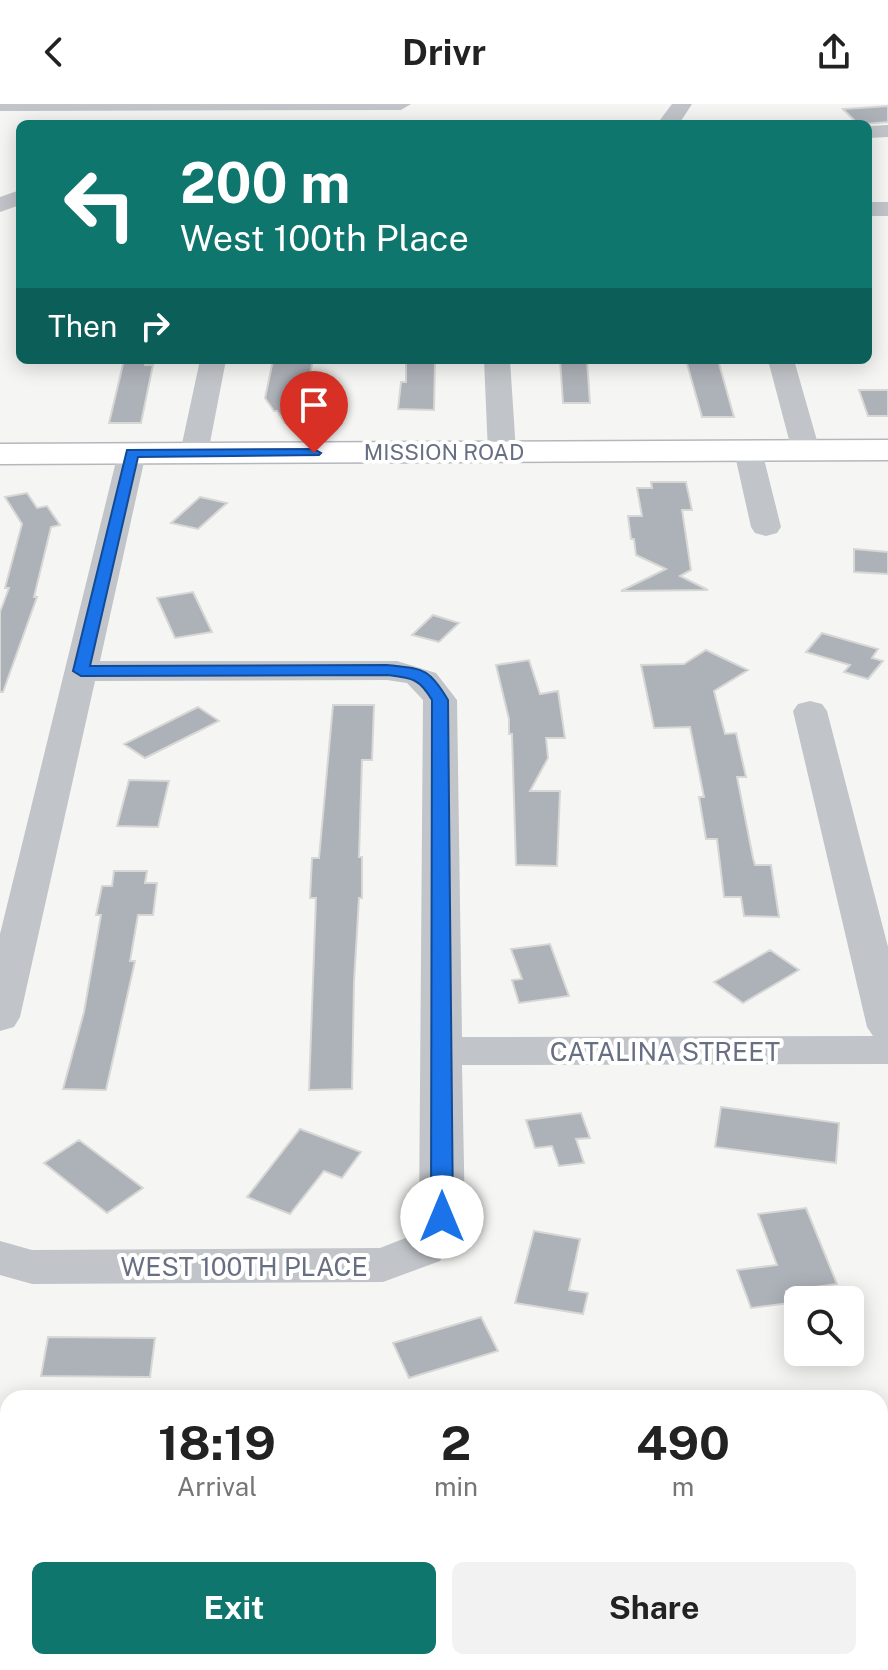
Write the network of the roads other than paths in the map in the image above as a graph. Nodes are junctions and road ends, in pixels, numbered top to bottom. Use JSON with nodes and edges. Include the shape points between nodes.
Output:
{"nodes":[{"id":1,"x":401,"y":104,"type":"edge"},
{"id":2,"x":0,"y":105,"type":"edge"},
{"id":3,"x":212,"y":364,"type":"edge"},
{"id":4,"x":497,"y":364,"type":"edge"},
{"id":5,"x":782,"y":364,"type":"edge"},
{"id":6,"x":888,"y":450,"type":"edge"},
{"id":7,"x":748,"y":451,"type":"junction"},
{"id":8,"x":806,"y":451,"type":"junction"},
{"id":9,"x":502,"y":452,"type":"junction"},
{"id":10,"x":132,"y":453,"type":"junction"},
{"id":11,"x":194,"y":453,"type":"junction"},
{"id":12,"x":0,"y":454,"type":"edge"},
{"id":13,"x":766,"y":527,"type":"dead end"},
{"id":14,"x":81,"y":671,"type":"junction"},
{"id":15,"x":810,"y":711,"type":"dead end"},
{"id":16,"x":0,"y":1017,"type":"edge"},
{"id":17,"x":888,"y":1027,"type":"edge"},
{"id":18,"x":888,"y":1050,"type":"edge"},
{"id":19,"x":442,"y":1051,"type":"junction"},
{"id":20,"x":0,"y":1258,"type":"edge"}],
"edges":[{"from":1,"to":2,"type":"street"},
{"from":3,"to":11,"type":"street"},
{"from":4,"to":9,"type":"street"},
{"from":5,"to":8,"type":"street"},
{"from":6,"to":8,"type":"main road","name":"MISSION ROAD"},
{"from":7,"to":8,"type":"main road","name":"MISSION ROAD"},
{"from":7,"to":9,"type":"main road","name":"MISSION ROAD"},
{"from":7,"to":13,"type":"street"},
{"from":9,"to":11,"type":"main road","name":"MISSION ROAD"},
{"from":10,"to":11,"type":"main road","name":"MISSION ROAD"},
{"from":10,"to":12,"type":"main road","name":"MISSION ROAD"},
{"from":10,"to":14,"type":"street"},
{"from":14,"to":16,"type":"street"},
{"from":14,"to":19,"type":"street","name":"WEST 100TH PLACE","via":[[387,670],[428,680],[440,700]]},
{"from":15,"to":17,"type":"street"},
{"from":18,"to":19,"type":"street","name":"CATALINA STREET"},
{"from":19,"to":20,"type":"street","name":"WEST 100TH PLACE","via":[[442,1217],[424,1249],[383,1265],[32,1267]]}]}
